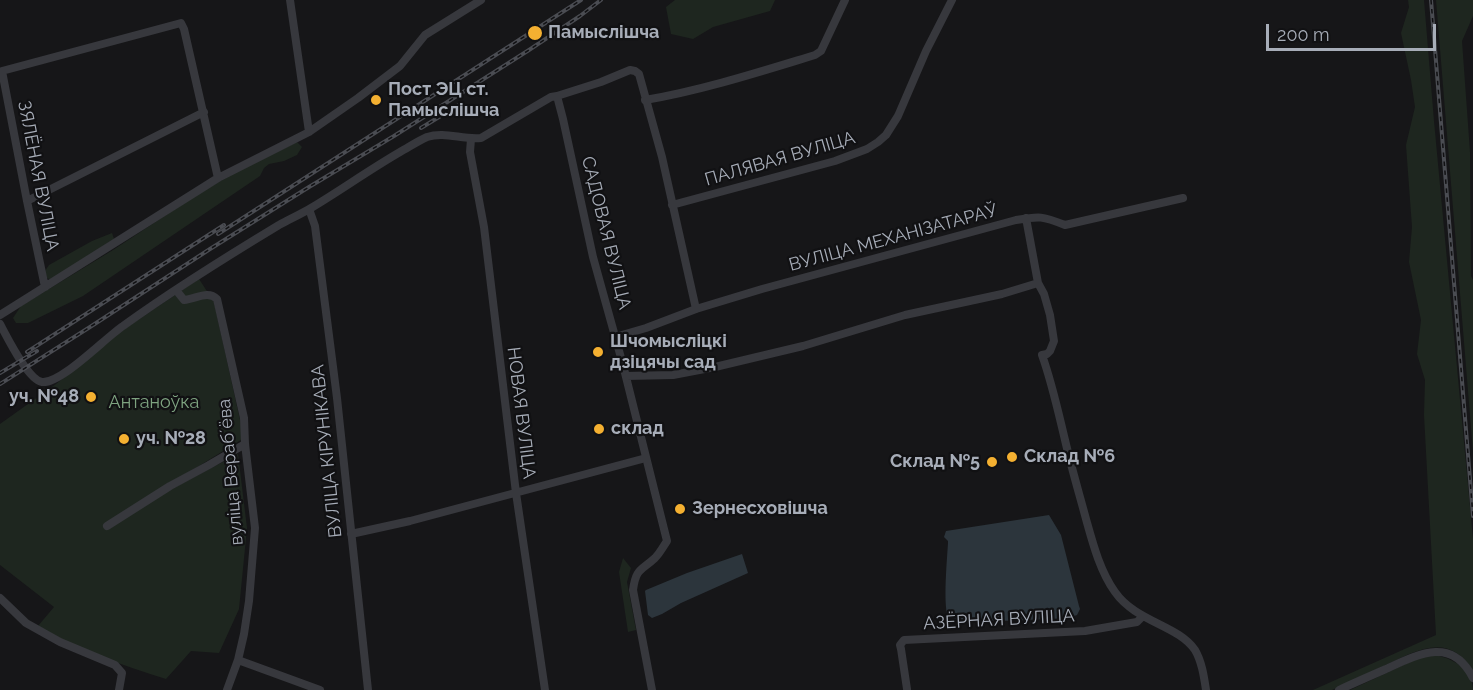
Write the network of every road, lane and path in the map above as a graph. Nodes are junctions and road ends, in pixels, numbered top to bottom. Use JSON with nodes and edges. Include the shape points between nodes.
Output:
{"nodes":[{"id":1,"x":290,"y":0,"type":"edge"},
{"id":2,"x":480,"y":0,"type":"edge"},
{"id":3,"x":846,"y":0,"type":"edge"},
{"id":4,"x":952,"y":0,"type":"edge"},
{"id":5,"x":557,"y":96,"type":"junction"},
{"id":6,"x":645,"y":100,"type":"junction"},
{"id":7,"x":204,"y":112,"type":"junction"},
{"id":8,"x":309,"y":132,"type":"junction"},
{"id":9,"x":471,"y":139,"type":"junction"},
{"id":10,"x":218,"y":178,"type":"junction"},
{"id":11,"x":1183,"y":198,"type":"dead end"},
{"id":12,"x":27,"y":201,"type":"junction"},
{"id":13,"x":672,"y":206,"type":"junction"},
{"id":14,"x":309,"y":209,"type":"junction"},
{"id":15,"x":1026,"y":218,"type":"junction"},
{"id":16,"x":1038,"y":283,"type":"junction"},
{"id":17,"x":45,"y":287,"type":"junction"},
{"id":18,"x":176,"y":290,"type":"junction"},
{"id":19,"x":696,"y":309,"type":"junction"},
{"id":20,"x":0,"y":315,"type":"edge"},
{"id":21,"x":0,"y":324,"type":"edge"},
{"id":22,"x":615,"y":337,"type":"junction"},
{"id":23,"x":626,"y":376,"type":"junction"},
{"id":24,"x":245,"y":444,"type":"junction"},
{"id":25,"x":646,"y":458,"type":"junction"},
{"id":26,"x":516,"y":493,"type":"junction"},
{"id":27,"x":107,"y":526,"type":"dead end"},
{"id":28,"x":351,"y":534,"type":"junction"},
{"id":29,"x":0,"y":598,"type":"edge"},
{"id":30,"x":1143,"y":616,"type":"junction"},
{"id":31,"x":237,"y":660,"type":"junction"},
{"id":32,"x":1473,"y":678,"type":"edge"},
{"id":33,"x":907,"y":689,"type":"edge"},
{"id":34,"x":120,"y":690,"type":"edge"},
{"id":35,"x":227,"y":690,"type":"edge"},
{"id":36,"x":320,"y":690,"type":"edge"},
{"id":37,"x":368,"y":690,"type":"edge"},
{"id":38,"x":545,"y":690,"type":"edge"},
{"id":39,"x":652,"y":690,"type":"edge"},
{"id":40,"x":1206,"y":690,"type":"edge"},
{"id":41,"x":1339,"y":690,"type":"edge"}],
"edges":[{"from":1,"to":8,"type":"street"},
{"from":2,"to":8,"type":"street","via":[[425,35],[400,66]]},
{"from":3,"to":6,"type":"street","via":[[822,51],[815,55],[737,79]]},
{"from":4,"to":13,"type":"street","name":"ПАЛЯВАЯ ВУЛІЦА","via":[[898,116],[878,142],[835,161]]},
{"from":5,"to":6,"type":"street","via":[[630,70],[639,74]]},
{"from":5,"to":9,"type":"street","via":[[481,138]]},
{"from":5,"to":22,"type":"street","name":"САДОВАЯ ВУЛІЦА"},
{"from":6,"to":13,"type":"street"},
{"from":7,"to":10,"type":"street"},
{"from":7,"to":12,"type":"street"},
{"from":7,"to":12,"type":"street","name":"ЗЯЛЁНАЯ ВУЛІЦА","via":[[181,23],[2,71]]},
{"from":8,"to":10,"type":"street"},
{"from":9,"to":14,"type":"street","via":[[443,134],[428,137]]},
{"from":9,"to":26,"type":"street","name":"НОВАЯ ВУЛІЦА"},
{"from":10,"to":17,"type":"street"},
{"from":11,"to":15,"type":"street","name":"ВУЛІЦА МЕХАНІЗАТАРАЎ","via":[[1065,225],[1046,217]]},
{"from":12,"to":17,"type":"street","name":"ЗЯЛЁНАЯ ВУЛІЦА"},
{"from":13,"to":19,"type":"street"},
{"from":14,"to":18,"type":"street"},
{"from":14,"to":28,"type":"street","name":"ВУЛІЦА КІРУНІКАВА","via":[[315,226]]},
{"from":15,"to":16,"type":"street"},
{"from":15,"to":19,"type":"street","name":"ВУЛІЦА МЕХАНІЗАТАРАЎ"},
{"from":16,"to":23,"type":"street","via":[[715,367],[673,375]]},
{"from":16,"to":30,"type":"street","via":[[1050,315],[1054,341],[1050,351],[1042,355],[1093,542],[1115,592]]},
{"from":17,"to":20,"type":"street"},
{"from":18,"to":21,"type":"street","via":[[49,381],[33,377]]},
{"from":18,"to":24,"type":"street","name":"вуліца Верабʼёва","via":[[184,300],[209,294],[219,302],[242,403]]},
{"from":19,"to":22,"type":"street","name":"ВУЛІЦА МЕХАНІЗАТАРАЎ"},
{"from":22,"to":23,"type":"street","name":"САДОВАЯ ВУЛІЦА"},
{"from":23,"to":25,"type":"street","name":"САДОВАЯ ВУЛІЦА"},
{"from":24,"to":27,"type":"street"},
{"from":24,"to":31,"type":"street","name":"вуліца Верабʼёва","via":[[255,528],[249,601]]},
{"from":25,"to":26,"type":"street"},
{"from":25,"to":39,"type":"street","name":"САДОВАЯ ВУЛІЦА","via":[[667,541],[658,556],[640,569],[633,590]]},
{"from":26,"to":28,"type":"street"},
{"from":26,"to":38,"type":"street","name":"НОВАЯ ВУЛІЦА"},
{"from":28,"to":37,"type":"street","name":"ВУЛІЦА КІРУНІКАВА"},
{"from":29,"to":34,"type":"street","via":[[26,623],[115,665],[122,673]]},
{"from":30,"to":33,"type":"street","name":"АЗЁРНАЯ ВУЛІЦА","via":[[1137,622],[1085,631],[904,640],[900,645]]},
{"from":30,"to":40,"type":"street","via":[[1190,643],[1200,662]]},
{"from":31,"to":35,"type":"street","name":"вуліца Верабʼёва"},
{"from":31,"to":36,"type":"street"},
{"from":32,"to":41,"type":"street","via":[[1467,666],[1452,654],[1433,651],[1413,656]]}]}
